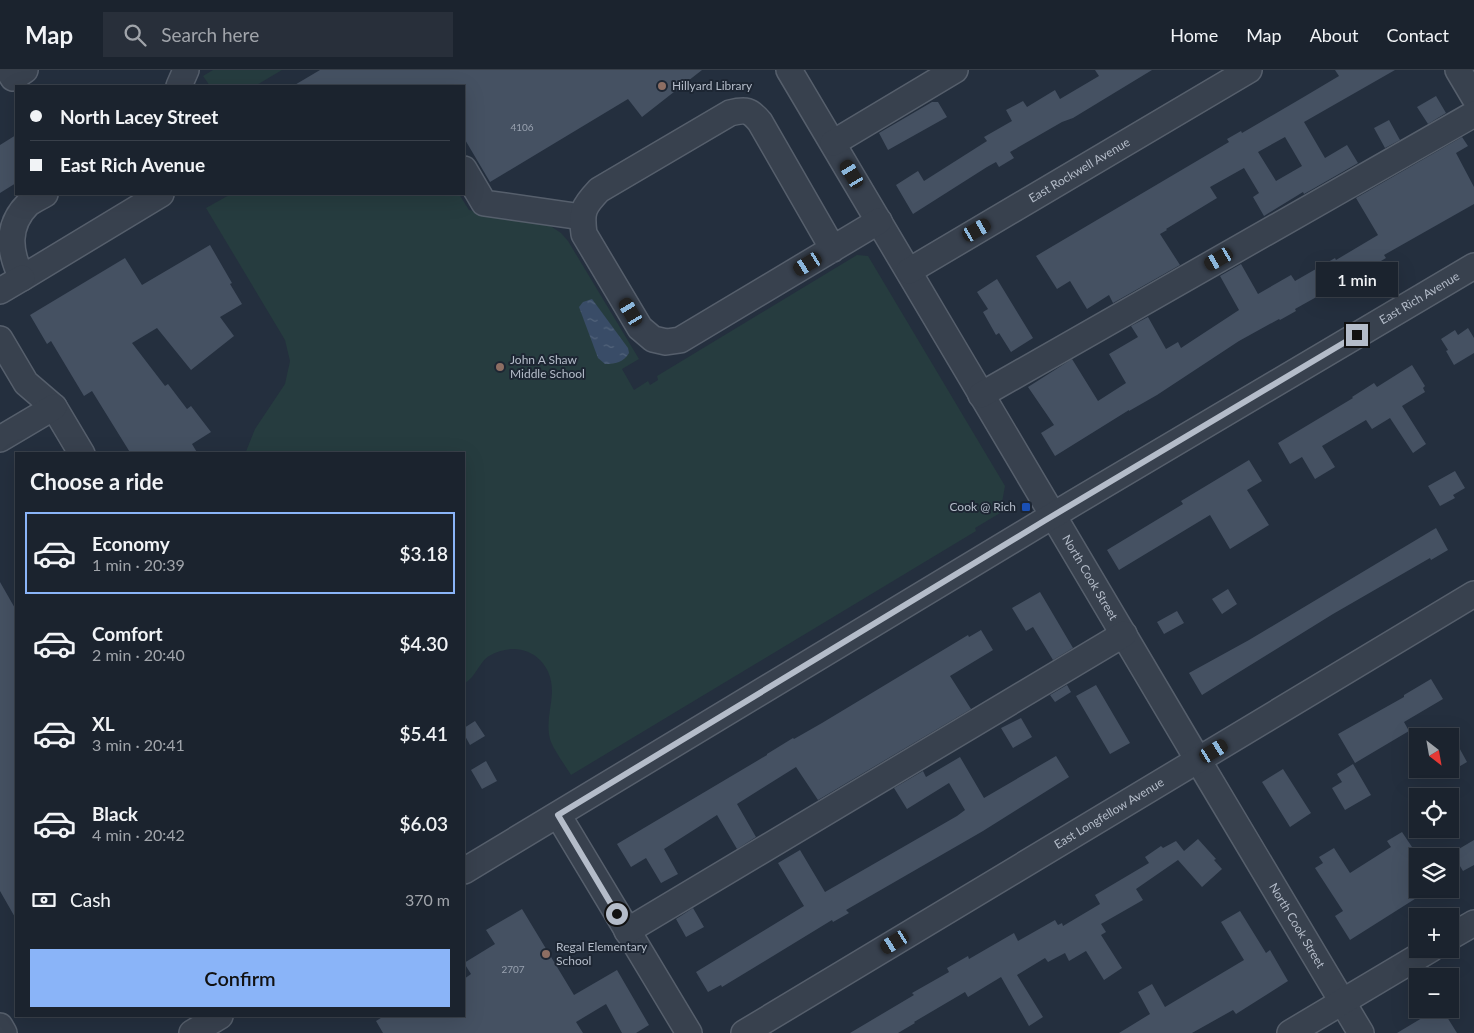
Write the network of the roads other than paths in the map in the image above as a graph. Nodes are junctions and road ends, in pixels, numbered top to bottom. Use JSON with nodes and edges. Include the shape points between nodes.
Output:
{"nodes":[{"id":1,"x":8,"y":70,"type":"edge"},
{"id":2,"x":25,"y":70,"type":"edge"},
{"id":3,"x":186,"y":70,"type":"edge"},
{"id":4,"x":789,"y":70,"type":"edge"},
{"id":5,"x":956,"y":70,"type":"edge"},
{"id":6,"x":1249,"y":70,"type":"edge"},
{"id":7,"x":1458,"y":70,"type":"edge"},
{"id":8,"x":179,"y":85,"type":"edge"},
{"id":9,"x":1474,"y":97,"type":"edge"},
{"id":10,"x":1474,"y":114,"type":"edge"},
{"id":11,"x":833,"y":143,"type":"junction"},
{"id":12,"x":465,"y":171,"type":"edge"},
{"id":13,"x":43,"y":195,"type":"edge"},
{"id":14,"x":159,"y":195,"type":"edge"},
{"id":15,"x":582,"y":217,"type":"junction"},
{"id":16,"x":879,"y":221,"type":"junction"},
{"id":17,"x":833,"y":249,"type":"junction"},
{"id":18,"x":1474,"y":266,"type":"edge"},
{"id":19,"x":909,"y":271,"type":"junction"},
{"id":20,"x":22,"y":278,"type":"junction"},
{"id":21,"x":0,"y":291,"type":"edge"},
{"id":22,"x":0,"y":339,"type":"edge"},
{"id":23,"x":981,"y":395,"type":"junction"},
{"id":24,"x":54,"y":407,"type":"junction"},
{"id":25,"x":0,"y":439,"type":"edge"},
{"id":26,"x":81,"y":452,"type":"edge"},
{"id":27,"x":1053,"y":515,"type":"junction"},
{"id":28,"x":1474,"y":594,"type":"edge"},
{"id":29,"x":1124,"y":634,"type":"junction"},
{"id":30,"x":1198,"y":760,"type":"junction"},
{"id":31,"x":558,"y":815,"type":"junction"},
{"id":32,"x":465,"y":870,"type":"edge"},
{"id":33,"x":1474,"y":923,"type":"edge"},
{"id":34,"x":627,"y":931,"type":"junction"},
{"id":35,"x":1459,"y":932,"type":"edge"},
{"id":36,"x":1416,"y":958,"type":"edge"},
{"id":37,"x":1342,"y":1001,"type":"junction"},
{"id":38,"x":218,"y":1017,"type":"edge"},
{"id":39,"x":0,"y":1026,"type":"edge"},
{"id":40,"x":4,"y":1033,"type":"edge"},
{"id":41,"x":192,"y":1033,"type":"edge"},
{"id":42,"x":689,"y":1033,"type":"edge"},
{"id":43,"x":744,"y":1033,"type":"edge"},
{"id":44,"x":1290,"y":1033,"type":"edge"},
{"id":45,"x":1361,"y":1033,"type":"edge"}],
"edges":[{"from":1,"to":2,"type":"street","via":[[12,78]]},
{"from":3,"to":8,"type":"street"},
{"from":4,"to":11,"type":"street","name":"North Cook Street"},
{"from":5,"to":11,"type":"street"},
{"from":6,"to":19,"type":"street","name":"East Rockwell Avenue"},
{"from":7,"to":9,"type":"street"},
{"from":10,"to":23,"type":"street"},
{"from":11,"to":16,"type":"street","name":"North Cook Street"},
{"from":12,"to":15,"type":"street","via":[[484,203]]},
{"from":13,"to":20,"type":"street","via":[[29,204],[15,221],[14,261]]},
{"from":14,"to":20,"type":"street"},
{"from":15,"to":17,"type":"street","via":[[584,234],[640,328],[653,339],[666,342],[680,340]]},
{"from":15,"to":17,"type":"street","via":[[588,202],[599,190],[730,112],[742,110],[753,113],[760,122]]},
{"from":16,"to":17,"type":"street"},
{"from":16,"to":19,"type":"street","name":"North Cook Street"},
{"from":18,"to":27,"type":"street","name":"East Rich Avenue"},
{"from":19,"to":23,"type":"street","name":"North Cook Street"},
{"from":20,"to":21,"type":"street"},
{"from":22,"to":24,"type":"street","via":[[26,383]]},
{"from":23,"to":27,"type":"street","name":"North Cook Street"},
{"from":24,"to":25,"type":"street"},
{"from":24,"to":26,"type":"street"},
{"from":27,"to":29,"type":"street","name":"North Cook Street"},
{"from":27,"to":31,"type":"street","name":"East Rich Avenue"},
{"from":28,"to":30,"type":"street","name":"East Longfellow Avenue"},
{"from":29,"to":30,"type":"street","name":"North Cook Street"},
{"from":29,"to":34,"type":"street"},
{"from":30,"to":37,"type":"street","name":"North Cook Street"},
{"from":30,"to":43,"type":"street","name":"East Longfellow Avenue"},
{"from":31,"to":32,"type":"street","name":"East Rich Avenue"},
{"from":31,"to":34,"type":"street"},
{"from":33,"to":35,"type":"street"},
{"from":34,"to":42,"type":"street"},
{"from":36,"to":37,"type":"street"},
{"from":37,"to":44,"type":"street"},
{"from":37,"to":45,"type":"street","name":"North Cook Street"},
{"from":38,"to":41,"type":"street"},
{"from":39,"to":40,"type":"street"}]}
